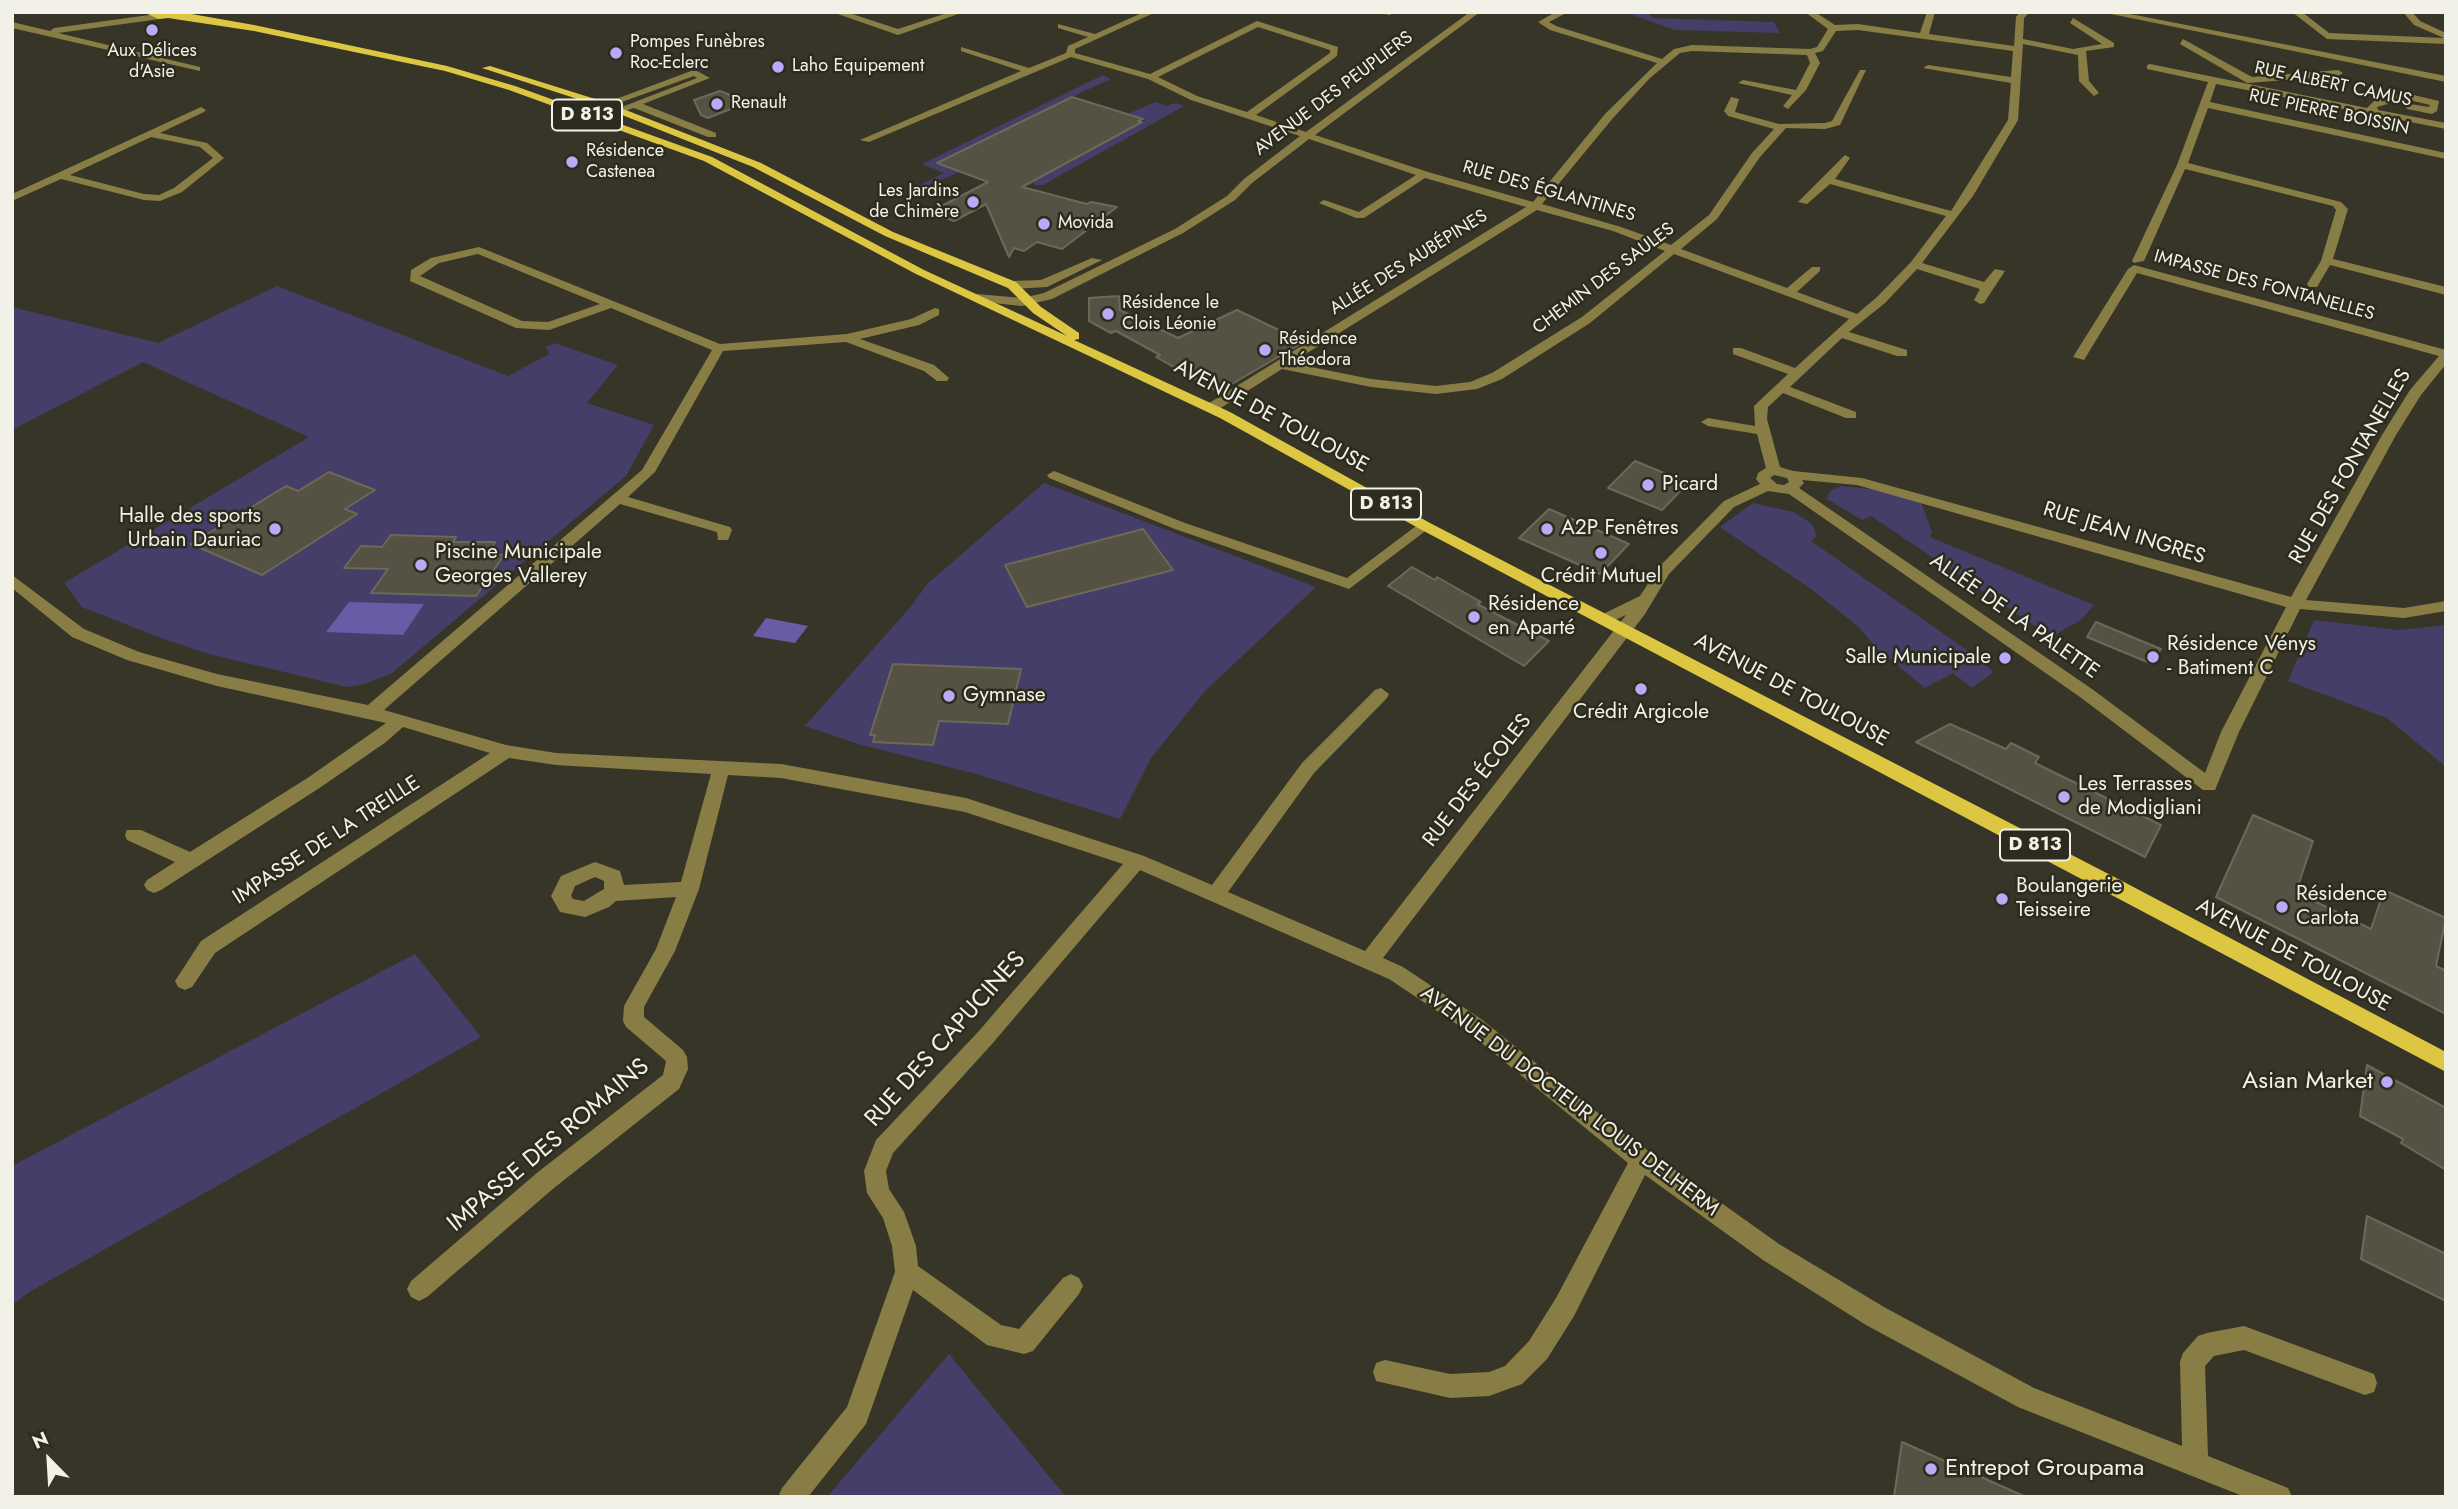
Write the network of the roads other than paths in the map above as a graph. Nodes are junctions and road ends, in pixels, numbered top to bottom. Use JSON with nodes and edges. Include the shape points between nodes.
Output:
{"nodes":[{"id":1,"x":123,"y":12,"type":"edge"},
{"id":2,"x":146,"y":12,"type":"edge"},
{"id":3,"x":182,"y":12,"type":"edge"},
{"id":4,"x":220,"y":12,"type":"edge"},
{"id":5,"x":836,"y":12,"type":"edge"},
{"id":6,"x":960,"y":12,"type":"edge"},
{"id":7,"x":1152,"y":12,"type":"edge"},
{"id":8,"x":1379,"y":12,"type":"edge"},
{"id":9,"x":1390,"y":12,"type":"edge"},
{"id":10,"x":1476,"y":12,"type":"edge"},
{"id":11,"x":1564,"y":12,"type":"edge"},
{"id":12,"x":1809,"y":12,"type":"edge"},
{"id":13,"x":1931,"y":12,"type":"edge"},
{"id":14,"x":2026,"y":12,"type":"edge"},
{"id":15,"x":2105,"y":12,"type":"edge"},
{"id":16,"x":2296,"y":12,"type":"edge"},
{"id":17,"x":2407,"y":12,"type":"edge"},
{"id":18,"x":166,"y":16,"type":"junction"},
{"id":19,"x":2073,"y":22,"type":"dead end"},
{"id":20,"x":108,"y":24,"type":"junction"},
{"id":21,"x":12,"y":25,"type":"edge"},
{"id":22,"x":1061,"y":26,"type":"dead end"},
{"id":23,"x":1833,"y":29,"type":"junction"},
{"id":24,"x":42,"y":33,"type":"junction"},
{"id":25,"x":1925,"y":35,"type":"junction"},
{"id":26,"x":12,"y":37,"type":"edge"},
{"id":27,"x":1096,"y":37,"type":"junction"},
{"id":28,"x":2446,"y":38,"type":"edge"},
{"id":29,"x":2182,"y":42,"type":"dead end"},
{"id":30,"x":2018,"y":45,"type":"junction"},
{"id":31,"x":396,"y":46,"type":"dead end"},
{"id":32,"x":964,"y":49,"type":"dead end"},
{"id":33,"x":1921,"y":50,"type":"dead end"},
{"id":34,"x":2077,"y":50,"type":"junction"},
{"id":35,"x":420,"y":51,"type":"dead end"},
{"id":36,"x":1810,"y":52,"type":"junction"},
{"id":37,"x":1070,"y":54,"type":"junction"},
{"id":38,"x":466,"y":62,"type":"dead end"},
{"id":39,"x":1661,"y":62,"type":"junction"},
{"id":40,"x":478,"y":65,"type":"dead end"},
{"id":41,"x":2150,"y":67,"type":"dead end"},
{"id":42,"x":1928,"y":68,"type":"dead end"},
{"id":43,"x":197,"y":69,"type":"dead end"},
{"id":44,"x":1027,"y":70,"type":"junction"},
{"id":45,"x":1863,"y":72,"type":"dead end"},
{"id":46,"x":2338,"y":73,"type":"dead end"},
{"id":47,"x":1151,"y":77,"type":"junction"},
{"id":48,"x":2446,"y":79,"type":"edge"},
{"id":49,"x":2213,"y":80,"type":"junction"},
{"id":50,"x":2017,"y":81,"type":"junction"},
{"id":51,"x":2246,"y":82,"type":"junction"},
{"id":52,"x":1744,"y":83,"type":"dead end"},
{"id":53,"x":1798,"y":93,"type":"junction"},
{"id":54,"x":2094,"y":93,"type":"dead end"},
{"id":55,"x":1734,"y":99,"type":"dead end"},
{"id":56,"x":634,"y":104,"type":"junction"},
{"id":57,"x":2204,"y":104,"type":"junction"},
{"id":58,"x":1788,"y":106,"type":"dead end"},
{"id":59,"x":601,"y":107,"type":"junction"},
{"id":60,"x":568,"y":108,"type":"junction"},
{"id":61,"x":201,"y":110,"type":"dead end"},
{"id":62,"x":618,"y":110,"type":"junction"},
{"id":63,"x":1248,"y":116,"type":"junction"},
{"id":64,"x":601,"y":120,"type":"junction"},
{"id":65,"x":2446,"y":126,"type":"edge"},
{"id":66,"x":1780,"y":127,"type":"junction"},
{"id":67,"x":152,"y":134,"type":"junction"},
{"id":68,"x":1308,"y":135,"type":"junction"},
{"id":69,"x":701,"y":140,"type":"junction"},
{"id":70,"x":865,"y":140,"type":"dead end"},
{"id":71,"x":2446,"y":156,"type":"edge"},
{"id":72,"x":1845,"y":158,"type":"dead end"},
{"id":73,"x":2182,"y":165,"type":"junction"},
{"id":74,"x":1424,"y":174,"type":"junction"},
{"id":75,"x":60,"y":176,"type":"junction"},
{"id":76,"x":1828,"y":180,"type":"junction"},
{"id":77,"x":12,"y":198,"type":"edge"},
{"id":78,"x":1803,"y":202,"type":"dead end"},
{"id":79,"x":1324,"y":203,"type":"dead end"},
{"id":80,"x":1535,"y":206,"type":"junction"},
{"id":81,"x":1955,"y":215,"type":"junction"},
{"id":82,"x":1675,"y":249,"type":"junction"},
{"id":83,"x":2137,"y":261,"type":"dead end"},
{"id":84,"x":2327,"y":261,"type":"junction"},
{"id":85,"x":1915,"y":264,"type":"junction"},
{"id":86,"x":1816,"y":269,"type":"dead end"},
{"id":87,"x":1999,"y":271,"type":"dead end"},
{"id":88,"x":2313,"y":284,"type":"dead end"},
{"id":89,"x":1987,"y":287,"type":"junction"},
{"id":90,"x":1023,"y":291,"type":"junction"},
{"id":91,"x":2446,"y":291,"type":"edge"},
{"id":92,"x":1789,"y":292,"type":"junction"},
{"id":93,"x":1980,"y":300,"type":"dead end"},
{"id":94,"x":611,"y":304,"type":"junction"},
{"id":95,"x":1008,"y":307,"type":"junction"},
{"id":96,"x":935,"y":313,"type":"dead end"},
{"id":97,"x":1857,"y":318,"type":"junction"},
{"id":98,"x":1840,"y":332,"type":"junction"},
{"id":99,"x":847,"y":338,"type":"junction"},
{"id":100,"x":719,"y":348,"type":"junction"},
{"id":101,"x":1737,"y":351,"type":"dead end"},
{"id":102,"x":1902,"y":353,"type":"dead end"},
{"id":103,"x":2079,"y":357,"type":"dead end"},
{"id":104,"x":2445,"y":357,"type":"edge"},
{"id":105,"x":1114,"y":362,"type":"junction"},
{"id":106,"x":1283,"y":365,"type":"junction"},
{"id":107,"x":1795,"y":372,"type":"junction"},
{"id":108,"x":942,"y":377,"type":"dead end"},
{"id":109,"x":1779,"y":387,"type":"junction"},
{"id":110,"x":1211,"y":408,"type":"junction"},
{"id":111,"x":1852,"y":415,"type":"dead end"},
{"id":112,"x":1708,"y":422,"type":"dead end"},
{"id":113,"x":1763,"y":432,"type":"junction"},
{"id":114,"x":1774,"y":470,"type":"junction"},
{"id":115,"x":1054,"y":475,"type":"dead end"},
{"id":116,"x":1791,"y":482,"type":"junction"},
{"id":117,"x":1768,"y":485,"type":"junction"},
{"id":118,"x":620,"y":499,"type":"junction"},
{"id":119,"x":1425,"y":526,"type":"junction"},
{"id":120,"x":723,"y":537,"type":"dead end"},
{"id":121,"x":12,"y":580,"type":"edge"},
{"id":122,"x":1647,"y":597,"type":"junction"},
{"id":123,"x":2297,"y":604,"type":"junction"},
{"id":124,"x":2446,"y":606,"type":"edge"},
{"id":125,"x":1605,"y":620,"type":"junction"},
{"id":126,"x":1623,"y":629,"type":"junction"},
{"id":127,"x":1381,"y":694,"type":"dead end"},
{"id":128,"x":371,"y":712,"type":"junction"},
{"id":129,"x":406,"y":724,"type":"junction"},
{"id":130,"x":506,"y":751,"type":"junction"},
{"id":131,"x":721,"y":769,"type":"junction"},
{"id":132,"x":2209,"y":785,"type":"joint"},
{"id":133,"x":134,"y":835,"type":"dead end"},
{"id":134,"x":191,"y":861,"type":"junction"},
{"id":135,"x":1137,"y":861,"type":"junction"},
{"id":136,"x":154,"y":885,"type":"dead end"},
{"id":137,"x":690,"y":889,"type":"junction"},
{"id":138,"x":611,"y":894,"type":"dead end"},
{"id":139,"x":1215,"y":896,"type":"junction"},
{"id":140,"x":1369,"y":961,"type":"junction"},
{"id":141,"x":185,"y":981,"type":"dead end"},
{"id":142,"x":2446,"y":1063,"type":"edge"},
{"id":143,"x":1642,"y":1159,"type":"junction"},
{"id":144,"x":907,"y":1272,"type":"junction"},
{"id":145,"x":1071,"y":1286,"type":"dead end"},
{"id":146,"x":419,"y":1289,"type":"dead end"},
{"id":147,"x":1385,"y":1373,"type":"dead end"},
{"id":148,"x":2365,"y":1383,"type":"dead end"},
{"id":149,"x":2194,"y":1464,"type":"junction"},
{"id":150,"x":791,"y":1497,"type":"edge"},
{"id":151,"x":2279,"y":1497,"type":"edge"}],
"edges":[{"from":1,"to":20,"type":"street"},
{"from":2,"to":18,"type":"main road","number":"D 813"},
{"from":2,"to":20,"type":"street"},
{"from":3,"to":18,"type":"main road","number":"D 813"},
{"from":4,"to":31,"type":"main road"},
{"from":5,"to":6,"type":"street","via":[[898,32]]},
{"from":7,"to":27,"type":"street"},
{"from":8,"to":9,"type":"street"},
{"from":10,"to":68,"type":"street","name":"AVENUE DES PEUPLIERS"},
{"from":11,"to":39,"type":"street","via":[[1542,22]]},
{"from":12,"to":23,"type":"street"},
{"from":13,"to":25,"type":"street"},
{"from":14,"to":30,"type":"street","via":[[2020,17]]},
{"from":15,"to":48,"type":"street"},
{"from":16,"to":28,"type":"street","via":[[2327,36]]},
{"from":17,"to":28,"type":"street","via":[[2417,23]]},
{"from":18,"to":20,"type":"street"},
{"from":18,"to":60,"type":"main road","name":"AVENUE DE TOULOUSE","number":"D 813","via":[[254,28],[405,59],[489,80]]},
{"from":19,"to":34,"type":"street","via":[[2111,45]]},
{"from":20,"to":24,"type":"street"},
{"from":21,"to":24,"type":"street"},
{"from":22,"to":27,"type":"street"},
{"from":23,"to":25,"type":"street"},
{"from":23,"to":36,"type":"street","via":[[1820,49]]},
{"from":24,"to":26,"type":"street"},
{"from":24,"to":43,"type":"street"},
{"from":25,"to":30,"type":"street"},
{"from":25,"to":33,"type":"street"},
{"from":27,"to":37,"type":"street","via":[[1071,48]]},
{"from":29,"to":51,"type":"street"},
{"from":30,"to":34,"type":"street"},
{"from":30,"to":50,"type":"street"},
{"from":32,"to":44,"type":"street"},
{"from":34,"to":54,"type":"street","via":[[2082,53],[2084,80]]},
{"from":35,"to":38,"type":"main road"},
{"from":36,"to":39,"type":"street","via":[[1692,48]]},
{"from":36,"to":53,"type":"street","via":[[1815,63]]},
{"from":37,"to":44,"type":"street"},
{"from":37,"to":47,"type":"street","name":"RUE DES ÉGLANTINES"},
{"from":39,"to":80,"type":"street","name":"ALLÉE DES AUBÉPINES","via":[[1609,116]]},
{"from":40,"to":59,"type":"main road","name":"AVENUE DE TOULOUSE","number":"D 813"},
{"from":41,"to":49,"type":"street","name":"RUE ALBERT CAMUS"},
{"from":42,"to":50,"type":"street"},
{"from":44,"to":70,"type":"street"},
{"from":45,"to":66,"type":"street","via":[[1836,123]]},
{"from":46,"to":51,"type":"street"},
{"from":47,"to":63,"type":"street","name":"RUE DES ÉGLANTINES"},
{"from":47,"to":63,"type":"street","via":[[1257,24],[1335,50]]},
{"from":49,"to":51,"type":"street","name":"RUE ALBERT CAMUS"},
{"from":49,"to":57,"type":"street"},
{"from":50,"to":81,"type":"street","via":[[2013,120]]},
{"from":51,"to":65,"type":"street","name":"RUE ALBERT CAMUS","via":[[2376,106]]},
{"from":52,"to":53,"type":"street"},
{"from":53,"to":58,"type":"street"},
{"from":55,"to":66,"type":"street","via":[[1731,114]]},
{"from":56,"to":59,"type":"street","via":[[705,78],[694,73]]},
{"from":56,"to":62,"type":"street"},
{"from":56,"to":69,"type":"street","via":[[712,135]]},
{"from":57,"to":71,"type":"street","name":"RUE PIERRE BOISSIN"},
{"from":57,"to":73,"type":"street"},
{"from":59,"to":60,"type":"main road"},
{"from":59,"to":62,"type":"main road","name":"AVENUE DE TOULOUSE","number":"D 813"},
{"from":59,"to":64,"type":"main road","via":[[595,115]]},
{"from":60,"to":64,"type":"main road","name":"AVENUE DE TOULOUSE","number":"D 813"},
{"from":61,"to":67,"type":"street"},
{"from":62,"to":69,"type":"main road","name":"AVENUE DE TOULOUSE","number":"D 813"},
{"from":63,"to":68,"type":"street","name":"RUE DES ÉGLANTINES"},
{"from":64,"to":95,"type":"main road","name":"AVENUE DE TOULOUSE","number":"D 813","via":[[708,159],[920,272]]},
{"from":66,"to":82,"type":"street","name":"CHEMIN DES SAULES","via":[[1713,217]]},
{"from":67,"to":75,"type":"street"},
{"from":67,"to":75,"type":"street","via":[[203,145],[219,158],[160,198]]},
{"from":68,"to":74,"type":"street","name":"RUE DES ÉGLANTINES"},
{"from":68,"to":90,"type":"street","name":"AVENUE DES PEUPLIERS","via":[[1231,198],[1179,231],[1069,288]]},
{"from":69,"to":90,"type":"main road","name":"AVENUE DE TOULOUSE","number":"D 813","via":[[757,164],[889,234]]},
{"from":72,"to":76,"type":"street"},
{"from":73,"to":83,"type":"street"},
{"from":73,"to":84,"type":"street","via":[[2337,204],[2342,209]]},
{"from":74,"to":79,"type":"street","via":[[1360,216]]},
{"from":74,"to":80,"type":"street","name":"RUE DES ÉGLANTINES"},
{"from":75,"to":77,"type":"street"},
{"from":76,"to":78,"type":"street"},
{"from":76,"to":81,"type":"street"},
{"from":80,"to":82,"type":"street","name":"RUE DES ÉGLANTINES"},
{"from":80,"to":106,"type":"street","name":"ALLÉE DES AUBÉPINES"},
{"from":81,"to":85,"type":"street"},
{"from":82,"to":92,"type":"street","name":"RUE DES ÉGLANTINES"},
{"from":82,"to":106,"type":"street","name":"CHEMIN DES SAULES","via":[[1586,320],[1472,386],[1403,387]]},
{"from":84,"to":88,"type":"street"},
{"from":84,"to":91,"type":"street"},
{"from":85,"to":89,"type":"street"},
{"from":85,"to":97,"type":"street"},
{"from":86,"to":92,"type":"street"},
{"from":87,"to":89,"type":"street"},
{"from":89,"to":93,"type":"street"},
{"from":90,"to":95,"type":"street","name":"AVENUE DES PEUPLIERS"},
{"from":90,"to":105,"type":"main road","name":"AVENUE DE TOULOUSE","number":"D 813","via":[[1059,326]]},
{"from":92,"to":97,"type":"street","name":"RUE DES ÉGLANTINES"},
{"from":94,"to":94,"type":"street","via":[[479,250],[424,264],[414,278],[520,325],[549,326]]},
{"from":94,"to":100,"type":"street"},
{"from":95,"to":105,"type":"main road","name":"AVENUE DE TOULOUSE","number":"D 813"},
{"from":96,"to":99,"type":"street"},
{"from":97,"to":98,"type":"street"},
{"from":98,"to":102,"type":"street"},
{"from":98,"to":107,"type":"street"},
{"from":99,"to":100,"type":"street"},
{"from":99,"to":108,"type":"street"},
{"from":100,"to":118,"type":"street","via":[[648,472]]},
{"from":101,"to":107,"type":"street"},
{"from":103,"to":104,"type":"street","name":"IMPASSE DES FONTANELLES","via":[[2134,269]]},
{"from":104,"to":123,"type":"street","name":"RUE DES FONTANELLES","via":[[2389,435]]},
{"from":105,"to":110,"type":"main road","name":"AVENUE DE TOULOUSE","number":"D 813"},
{"from":106,"to":110,"type":"street","name":"ALLÉE DES AUBÉPINES"},
{"from":107,"to":109,"type":"street"},
{"from":109,"to":111,"type":"street"},
{"from":109,"to":113,"type":"street","via":[[1761,406]]},
{"from":110,"to":119,"type":"main road","name":"AVENUE DE TOULOUSE","number":"D 813"},
{"from":112,"to":113,"type":"street"},
{"from":113,"to":114,"type":"street"},
{"from":114,"to":116,"type":"street"},
{"from":114,"to":117,"type":"street","via":[[1763,475]]},
{"from":115,"to":119,"type":"street","via":[[1349,584]]},
{"from":116,"to":117,"type":"street"},
{"from":116,"to":123,"type":"street","name":"RUE JEAN INGRES","via":[[1857,481]]},
{"from":116,"to":132,"type":"street","name":"ALLÉE DE LA PALETTE"},
{"from":117,"to":122,"type":"street","via":[[1729,505],[1663,572]]},
{"from":118,"to":120,"type":"street","via":[[724,530]]},
{"from":118,"to":128,"type":"street"},
{"from":119,"to":125,"type":"main road","name":"AVENUE DE TOULOUSE","number":"D 813"},
{"from":121,"to":128,"type":"street","name":"AVENUE DU DOCTEUR LOUIS DELHERM","via":[[78,633],[133,656],[217,680]]},
{"from":122,"to":125,"type":"street"},
{"from":122,"to":126,"type":"street","name":"RUE DES ÉCOLES"},
{"from":123,"to":124,"type":"street","name":"RUE JEAN INGRES","via":[[2404,613]]},
{"from":123,"to":132,"type":"street","name":"RUE DES FONTANELLES","via":[[2260,668]]},
{"from":125,"to":126,"type":"main road","name":"AVENUE DE TOULOUSE","number":"D 813"},
{"from":126,"to":140,"type":"street","name":"RUE DES ÉCOLES"},
{"from":126,"to":142,"type":"main road","name":"AVENUE DE TOULOUSE","number":"D 813"},
{"from":127,"to":139,"type":"street","via":[[1308,768]]},
{"from":128,"to":129,"type":"street","name":"AVENUE DU DOCTEUR LOUIS DELHERM"},
{"from":129,"to":130,"type":"street","name":"AVENUE DU DOCTEUR LOUIS DELHERM"},
{"from":129,"to":134,"type":"street"},
{"from":130,"to":131,"type":"street","name":"AVENUE DU DOCTEUR LOUIS DELHERM","via":[[556,759]]},
{"from":130,"to":141,"type":"street","name":"IMPASSE DE LA TREILLE","via":[[208,947]]},
{"from":131,"to":135,"type":"street","name":"AVENUE DU DOCTEUR LOUIS DELHERM","via":[[781,771],[967,805]]},
{"from":131,"to":137,"type":"street","name":"IMPASSE DES ROMAINS"},
{"from":133,"to":134,"type":"street"},
{"from":134,"to":136,"type":"street"},
{"from":135,"to":139,"type":"street","name":"AVENUE DU DOCTEUR LOUIS DELHERM"},
{"from":135,"to":144,"type":"street","name":"RUE DES CAPUCINES","via":[[884,1147],[875,1171],[878,1193],[892,1212]]},
{"from":137,"to":138,"type":"street"},
{"from":137,"to":146,"type":"street","name":"IMPASSE DES ROMAINS","via":[[665,951],[634,1006],[633,1021],[676,1057],[671,1082]]},
{"from":139,"to":140,"type":"street","name":"AVENUE DU DOCTEUR LOUIS DELHERM"},
{"from":140,"to":143,"type":"street","name":"AVENUE DU DOCTEUR LOUIS DELHERM","via":[[1474,1025]]},
{"from":143,"to":147,"type":"street","via":[[1565,1307],[1538,1350],[1513,1375],[1489,1384],[1450,1386]]},
{"from":143,"to":149,"type":"street","name":"AVENUE DU DOCTEUR LOUIS DELHERM","via":[[1813,1280],[1956,1362],[2027,1398]]},
{"from":144,"to":145,"type":"street","via":[[996,1336],[1024,1342]]},
{"from":144,"to":150,"type":"street","name":"RUE DES CAPUCINES","via":[[857,1415]]},
{"from":148,"to":149,"type":"street","via":[[2244,1338],[2207,1345],[2192,1362]]},
{"from":149,"to":151,"type":"street","name":"AVENUE DU DOCTEUR LOUIS DELHERM"}]}
